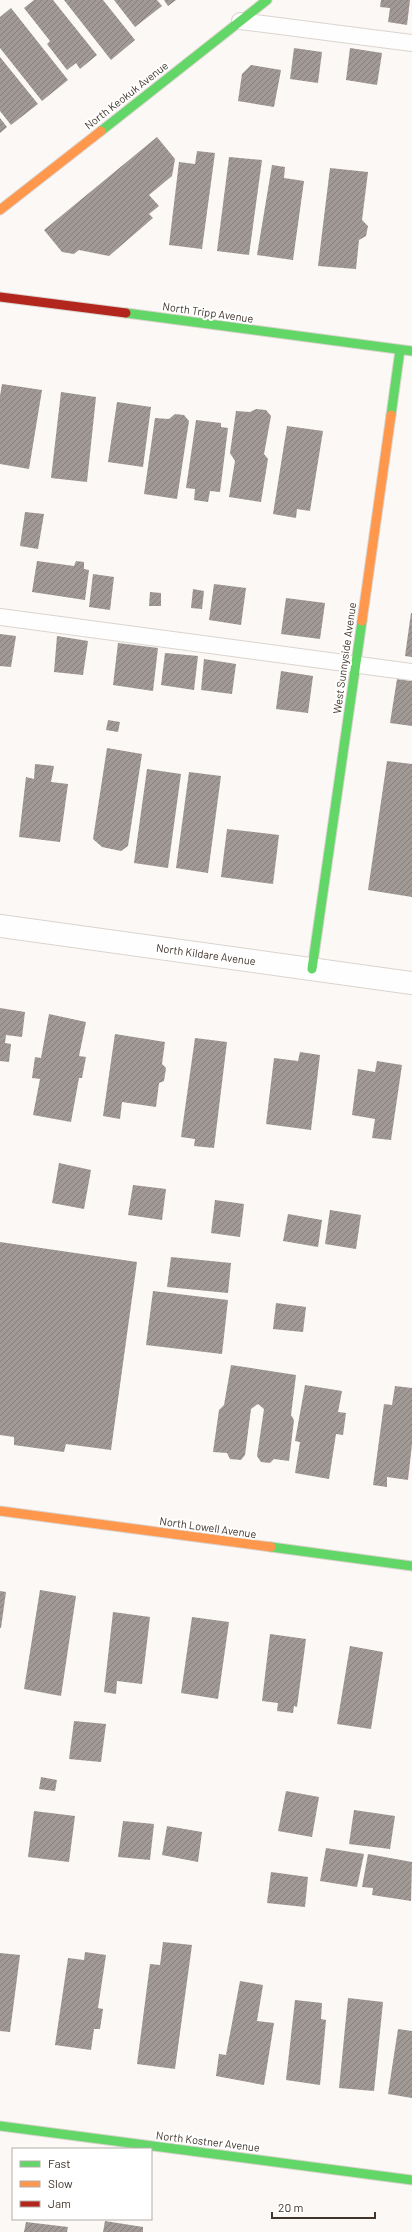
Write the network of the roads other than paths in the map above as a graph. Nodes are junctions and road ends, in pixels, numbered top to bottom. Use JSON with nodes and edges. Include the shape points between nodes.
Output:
{"nodes":[{"id":1,"x":267,"y":0,"type":"edge"},
{"id":2,"x":240,"y":21,"type":"junction"},
{"id":3,"x":412,"y":42,"type":"edge"},
{"id":4,"x":0,"y":210,"type":"edge"},
{"id":5,"x":0,"y":297,"type":"edge"},
{"id":6,"x":400,"y":350,"type":"junction"},
{"id":7,"x":412,"y":351,"type":"edge"},
{"id":8,"x":0,"y":617,"type":"edge"},
{"id":9,"x":355,"y":664,"type":"junction"},
{"id":10,"x":412,"y":672,"type":"edge"},
{"id":11,"x":0,"y":926,"type":"edge"},
{"id":12,"x":312,"y":969,"type":"junction"},
{"id":13,"x":412,"y":983,"type":"edge"},
{"id":14,"x":0,"y":1511,"type":"edge"},
{"id":15,"x":412,"y":1566,"type":"edge"},
{"id":16,"x":0,"y":2126,"type":"edge"},
{"id":17,"x":412,"y":2180,"type":"edge"}],
"edges":[{"from":1,"to":2,"type":"street","name":"North Keokuk Avenue"},
{"from":2,"to":3,"type":"lane"},
{"from":2,"to":4,"type":"street","name":"North Keokuk Avenue"},
{"from":5,"to":6,"type":"street","name":"North Tripp Avenue"},
{"from":6,"to":7,"type":"street","name":"North Tripp Avenue"},
{"from":6,"to":9,"type":"street","name":"West Sunnyside Avenue"},
{"from":8,"to":9,"type":"lane"},
{"from":9,"to":10,"type":"lane"},
{"from":9,"to":12,"type":"street","name":"West Sunnyside Avenue"},
{"from":11,"to":12,"type":"street","name":"North Kildare Avenue"},
{"from":12,"to":13,"type":"street","name":"North Kildare Avenue"},
{"from":14,"to":15,"type":"street","name":"North Lowell Avenue"},
{"from":16,"to":17,"type":"street","name":"North Kostner Avenue"}]}
